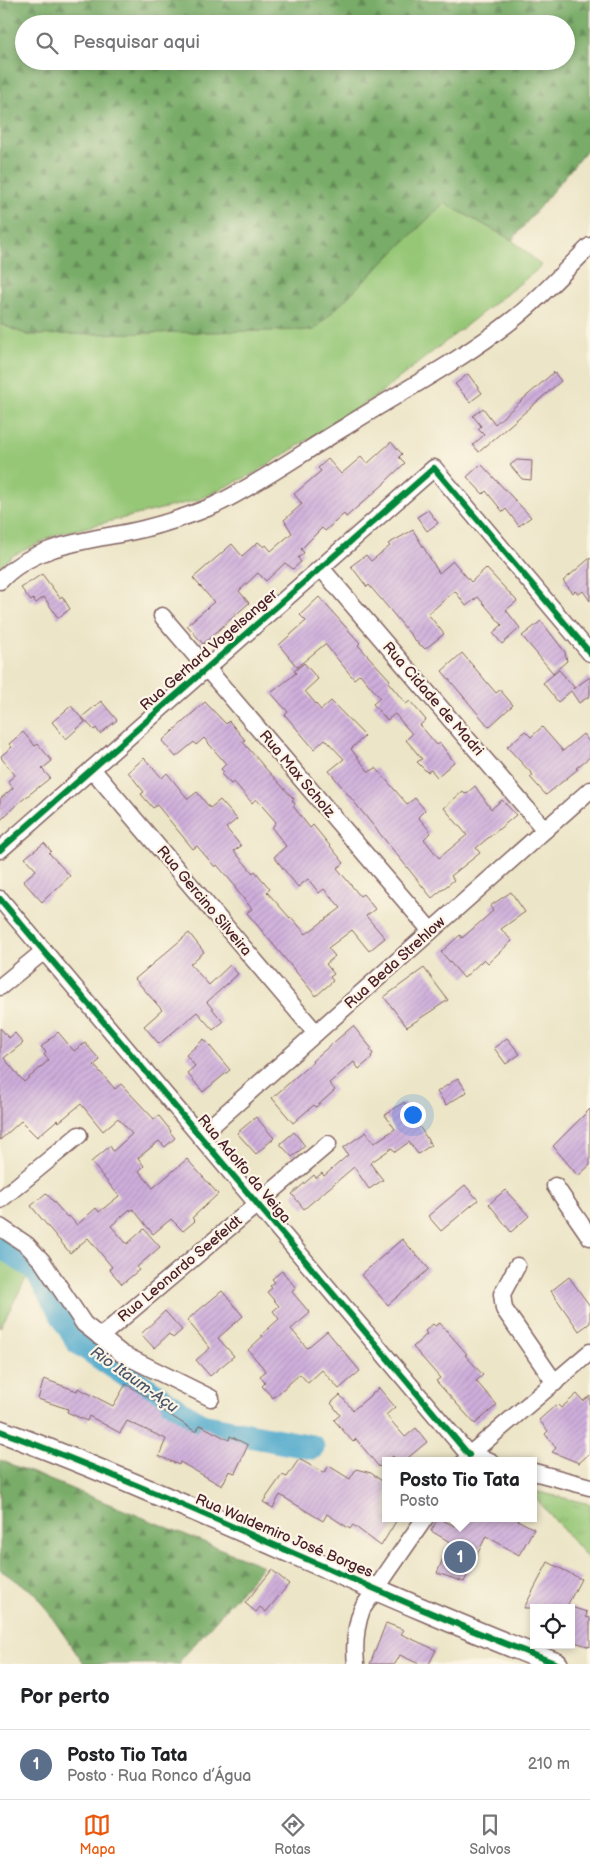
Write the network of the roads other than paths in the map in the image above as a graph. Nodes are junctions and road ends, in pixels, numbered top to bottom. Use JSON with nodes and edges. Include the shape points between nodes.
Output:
{"nodes":[{"id":1,"x":590,"y":246,"type":"edge"},
{"id":2,"x":321,"y":568,"type":"junction"},
{"id":3,"x":0,"y":581,"type":"edge"},
{"id":4,"x":162,"y":616,"type":"dead end"},
{"id":5,"x":590,"y":653,"type":"edge"},
{"id":6,"x":207,"y":668,"type":"junction"},
{"id":7,"x":92,"y":769,"type":"junction"},
{"id":8,"x":590,"y":790,"type":"edge"},
{"id":9,"x":545,"y":830,"type":"junction"},
{"id":10,"x":0,"y":850,"type":"edge"},
{"id":11,"x":0,"y":899,"type":"edge"},
{"id":12,"x":431,"y":931,"type":"junction"},
{"id":13,"x":44,"y":951,"type":"junction"},
{"id":14,"x":0,"y":987,"type":"edge"},
{"id":15,"x":316,"y":1032,"type":"junction"},
{"id":16,"x":79,"y":1135,"type":"dead end"},
{"id":17,"x":200,"y":1136,"type":"junction"},
{"id":18,"x":328,"y":1144,"type":"dead end"},
{"id":19,"x":555,"y":1186,"type":"dead end"},
{"id":20,"x":0,"y":1200,"type":"edge"},
{"id":21,"x":257,"y":1204,"type":"junction"},
{"id":22,"x":0,"y":1227,"type":"edge"},
{"id":23,"x":590,"y":1237,"type":"edge"},
{"id":24,"x":517,"y":1266,"type":"dead end"},
{"id":25,"x":100,"y":1337,"type":"junction"},
{"id":26,"x":590,"y":1352,"type":"edge"},
{"id":27,"x":555,"y":1383,"type":"junction"},
{"id":28,"x":211,"y":1398,"type":"dead end"},
{"id":29,"x":0,"y":1431,"type":"edge"},
{"id":30,"x":466,"y":1457,"type":"edge"},
{"id":31,"x":468,"y":1457,"type":"edge"},
{"id":32,"x":537,"y":1473,"type":"edge"},
{"id":33,"x":590,"y":1487,"type":"edge"},
{"id":34,"x":421,"y":1522,"type":"edge"},
{"id":35,"x":375,"y":1589,"type":"junction"},
{"id":36,"x":356,"y":1664,"type":"edge"},
{"id":37,"x":557,"y":1664,"type":"edge"}],
"edges":[{"from":1,"to":3,"type":"street","via":[[510,322],[429,376],[256,482],[214,505],[175,520],[52,549],[19,564]]},
{"from":2,"to":5,"type":"street","name":"Rua Gerhard Vogelsanger","via":[[434,468]]},
{"from":2,"to":6,"type":"street","name":"Rua Gerhard Vogelsanger"},
{"from":2,"to":9,"type":"street","name":"Rua Cidade de Madri"},
{"from":4,"to":6,"type":"street","name":"Rua Max Scholz"},
{"from":6,"to":7,"type":"street","name":"Rua Gerhard Vogelsanger"},
{"from":6,"to":12,"type":"street","name":"Rua Max Scholz"},
{"from":7,"to":10,"type":"street","name":"Rua Gerhard Vogelsanger"},
{"from":7,"to":15,"type":"street","name":"Rua Gercino Silveira"},
{"from":8,"to":9,"type":"street","name":"Rua Beda Strehlow"},
{"from":9,"to":12,"type":"street","name":"Rua Beda Strehlow"},
{"from":11,"to":13,"type":"street","name":"Rua Adolfo da Veiga"},
{"from":12,"to":15,"type":"street","name":"Rua Beda Strehlow"},
{"from":13,"to":14,"type":"street"},
{"from":13,"to":17,"type":"street","name":"Rua Adolfo da Veiga"},
{"from":15,"to":17,"type":"street","name":"Rua Beda Strehlow"},
{"from":16,"to":20,"type":"street"},
{"from":17,"to":21,"type":"street","name":"Rua Adolfo da Veiga"},
{"from":18,"to":21,"type":"street","name":"Rua Leonardo Seefeldt"},
{"from":19,"to":23,"type":"street"},
{"from":21,"to":25,"type":"street","name":"Rua Leonardo Seefeldt"},
{"from":21,"to":30,"type":"street","name":"Rua Adolfo da Veiga"},
{"from":22,"to":25,"type":"street","via":[[27,1245],[42,1261],[84,1324]]},
{"from":24,"to":27,"type":"street","via":[[502,1294],[504,1309]]},
{"from":25,"to":28,"type":"street","via":[[122,1354]]},
{"from":26,"to":27,"type":"street"},
{"from":27,"to":31,"type":"street"},
{"from":29,"to":35,"type":"main road","name":"Rua Waldemiro José Borges"},
{"from":32,"to":33,"type":"street"},
{"from":34,"to":35,"type":"street"},
{"from":35,"to":36,"type":"street","via":[[356,1626]]},
{"from":35,"to":37,"type":"main road","name":"Rua Waldemiro José Borges"}]}
